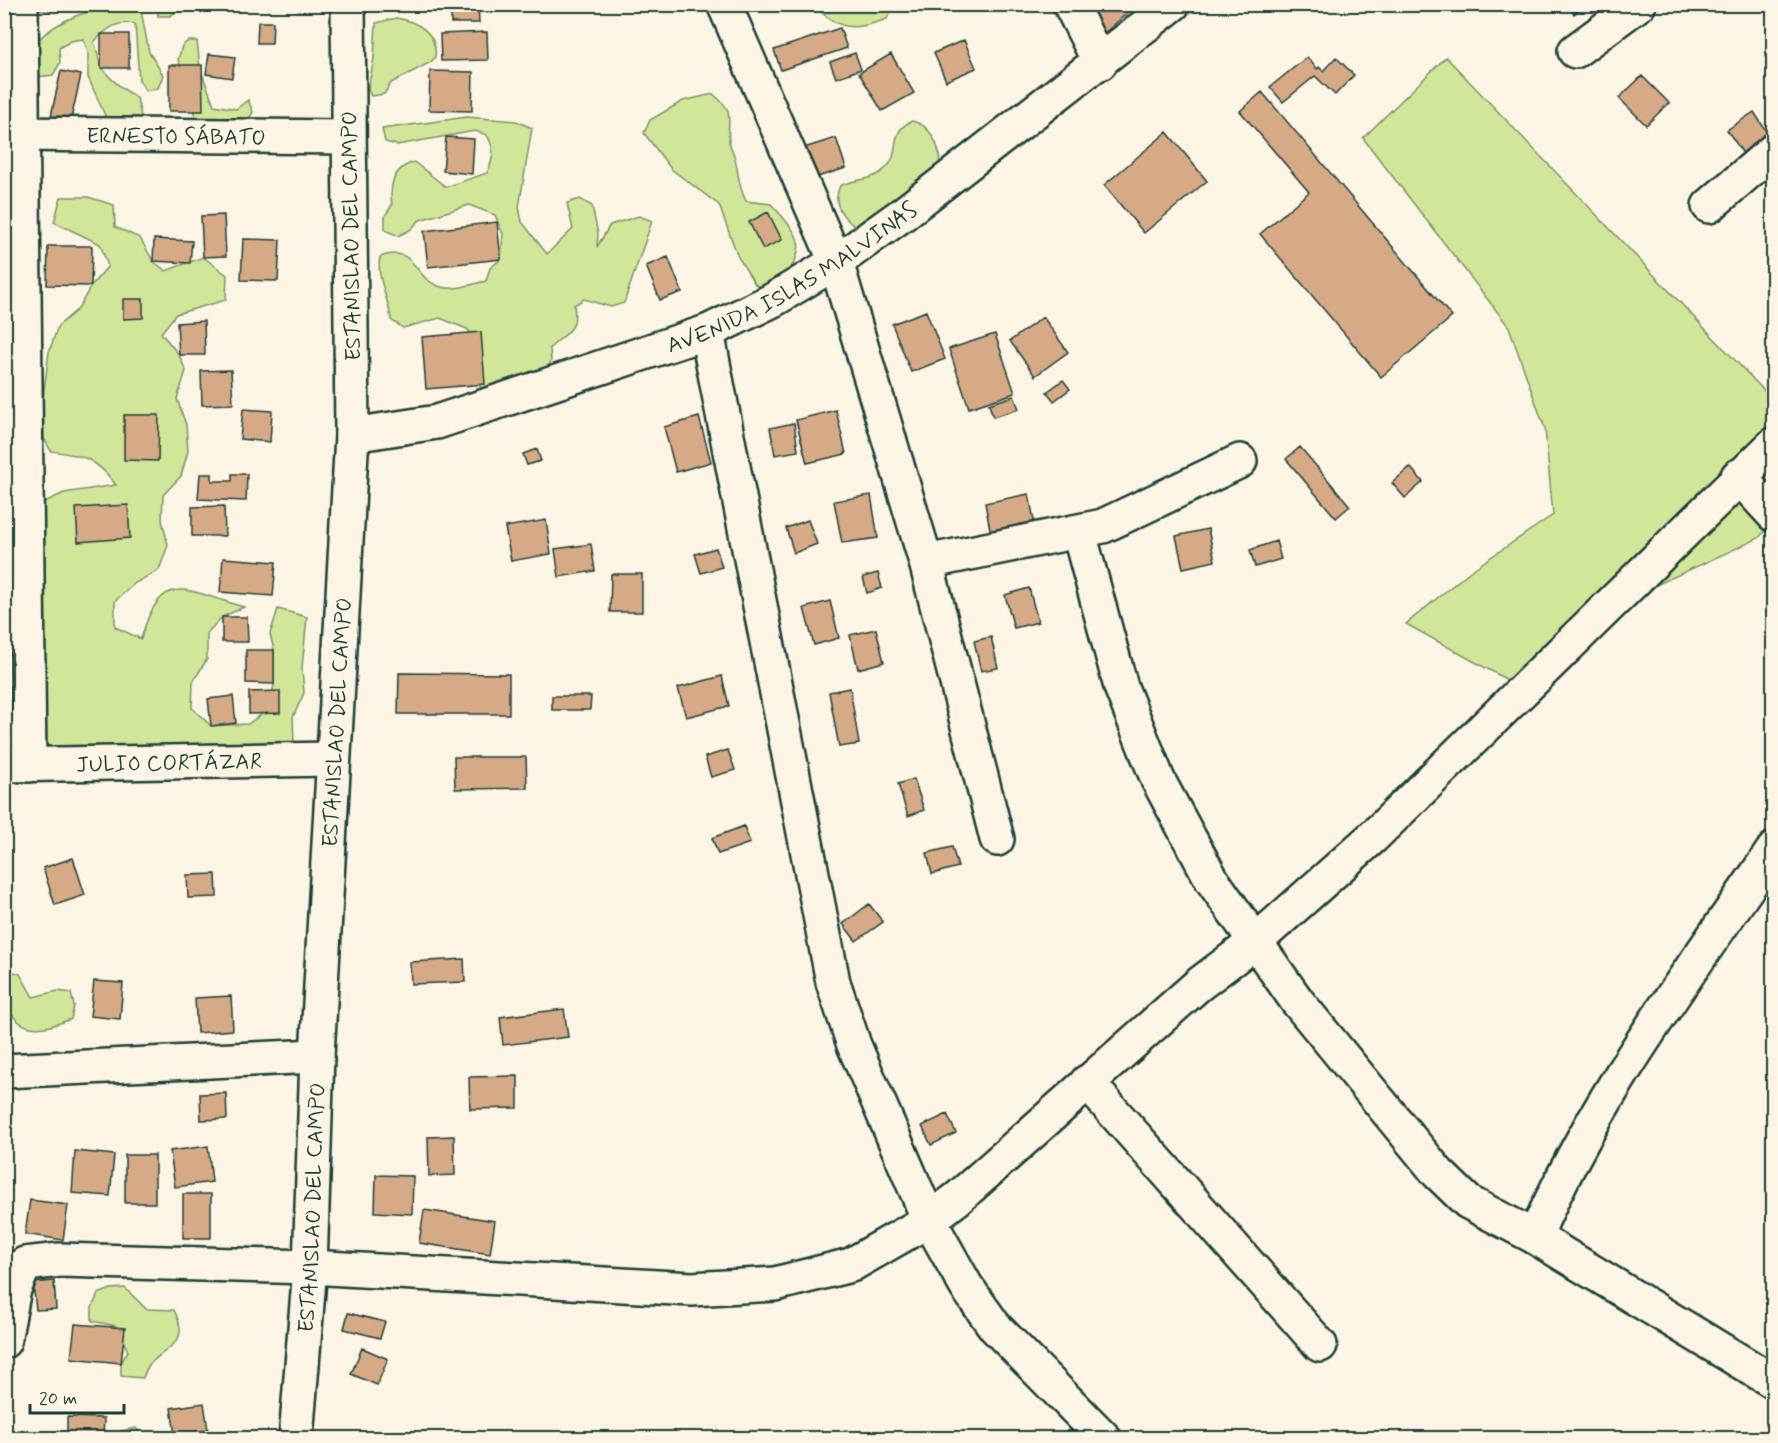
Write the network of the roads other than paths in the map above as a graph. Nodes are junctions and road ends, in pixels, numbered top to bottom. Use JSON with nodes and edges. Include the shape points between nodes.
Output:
{"nodes":[{"id":1,"x":21,"y":4,"type":"edge"},
{"id":2,"x":348,"y":4,"type":"edge"},
{"id":3,"x":724,"y":4,"type":"edge"},
{"id":4,"x":1070,"y":4,"type":"edge"},
{"id":5,"x":1173,"y":4,"type":"edge"},
{"id":6,"x":1639,"y":4,"type":"edge"},
{"id":7,"x":1575,"y":51,"type":"dead end"},
{"id":8,"x":1100,"y":63,"type":"junction"},
{"id":9,"x":13,"y":134,"type":"edge"},
{"id":10,"x":348,"y":137,"type":"junction"},
{"id":11,"x":1773,"y":150,"type":"edge"},
{"id":12,"x":1709,"y":206,"type":"dead end"},
{"id":13,"x":836,"y":262,"type":"junction"},
{"id":14,"x":707,"y":332,"type":"junction"},
{"id":15,"x":352,"y":435,"type":"junction"},
{"id":16,"x":1773,"y":444,"type":"edge"},
{"id":17,"x":1240,"y":461,"type":"dead end"},
{"id":18,"x":1738,"y":476,"type":"junction"},
{"id":19,"x":1773,"y":515,"type":"edge"},
{"id":20,"x":1079,"y":533,"type":"junction"},
{"id":21,"x":926,"y":562,"type":"junction"},
{"id":22,"x":332,"y":759,"type":"junction"},
{"id":23,"x":17,"y":765,"type":"edge"},
{"id":24,"x":997,"y":839,"type":"dead end"},
{"id":25,"x":1773,"y":849,"type":"edge"},
{"id":26,"x":1255,"y":942,"type":"junction"},
{"id":27,"x":317,"y":1056,"type":"junction"},
{"id":28,"x":4,"y":1071,"type":"edge"},
{"id":29,"x":1087,"y":1082,"type":"junction"},
{"id":30,"x":929,"y":1220,"type":"junction"},
{"id":31,"x":1535,"y":1237,"type":"junction"},
{"id":32,"x":310,"y":1267,"type":"junction"},
{"id":33,"x":4,"y":1341,"type":"edge"},
{"id":34,"x":1320,"y":1345,"type":"dead end"},
{"id":35,"x":1773,"y":1382,"type":"edge"},
{"id":36,"x":296,"y":1438,"type":"edge"},
{"id":37,"x":1104,"y":1438,"type":"edge"}],
"edges":[{"from":1,"to":9,"type":"street"},
{"from":2,"to":10,"type":"street","name":"ESTANISLAO DEL CAMPO"},
{"from":3,"to":13,"type":"street"},
{"from":4,"to":8,"type":"street"},
{"from":5,"to":8,"type":"street","name":"AVENIDA ISLAS MALVINAS"},
{"from":6,"to":7,"type":"street"},
{"from":8,"to":13,"type":"street","name":"AVENIDA ISLAS MALVINAS"},
{"from":9,"to":10,"type":"street","name":"ERNESTO SÁBATO"},
{"from":9,"to":23,"type":"street"},
{"from":10,"to":15,"type":"street","name":"ESTANISLAO DEL CAMPO"},
{"from":11,"to":12,"type":"street"},
{"from":13,"to":14,"type":"street","name":"AVENIDA ISLAS MALVINAS","via":[[773,300]]},
{"from":13,"to":21,"type":"street"},
{"from":14,"to":15,"type":"street","name":"AVENIDA ISLAS MALVINAS","via":[[437,422]]},
{"from":14,"to":30,"type":"street","via":[[833,982],[854,1045]]},
{"from":15,"to":22,"type":"street","name":"ESTANISLAO DEL CAMPO"},
{"from":16,"to":18,"type":"street"},
{"from":17,"to":20,"type":"street","via":[[1103,526]]},
{"from":18,"to":19,"type":"street"},
{"from":18,"to":26,"type":"street","via":[[1373,837]]},
{"from":20,"to":21,"type":"street"},
{"from":20,"to":26,"type":"street","via":[[1121,687],[1158,780],[1212,880]]},
{"from":21,"to":24,"type":"street"},
{"from":22,"to":23,"type":"street","name":"JULIO CORTÁZAR"},
{"from":22,"to":27,"type":"street","name":"ESTANISLAO DEL CAMPO"},
{"from":25,"to":31,"type":"street","via":[[1611,1091],[1557,1186]]},
{"from":26,"to":29,"type":"street","via":[[1198,985]]},
{"from":26,"to":31,"type":"street","via":[[1297,1001],[1438,1173],[1468,1202]]},
{"from":27,"to":28,"type":"street"},
{"from":27,"to":32,"type":"street","name":"ESTANISLAO DEL CAMPO"},
{"from":29,"to":30,"type":"street"},
{"from":29,"to":34,"type":"street"},
{"from":30,"to":32,"type":"street","via":[[851,1265],[775,1284],[692,1289]]},
{"from":30,"to":37,"type":"street","via":[[966,1286],[995,1327]]},
{"from":31,"to":35,"type":"street"},
{"from":32,"to":33,"type":"street","via":[[60,1260],[25,1264],[14,1289]]},
{"from":32,"to":36,"type":"street","name":"ESTANISLAO DEL CAMPO"}]}
